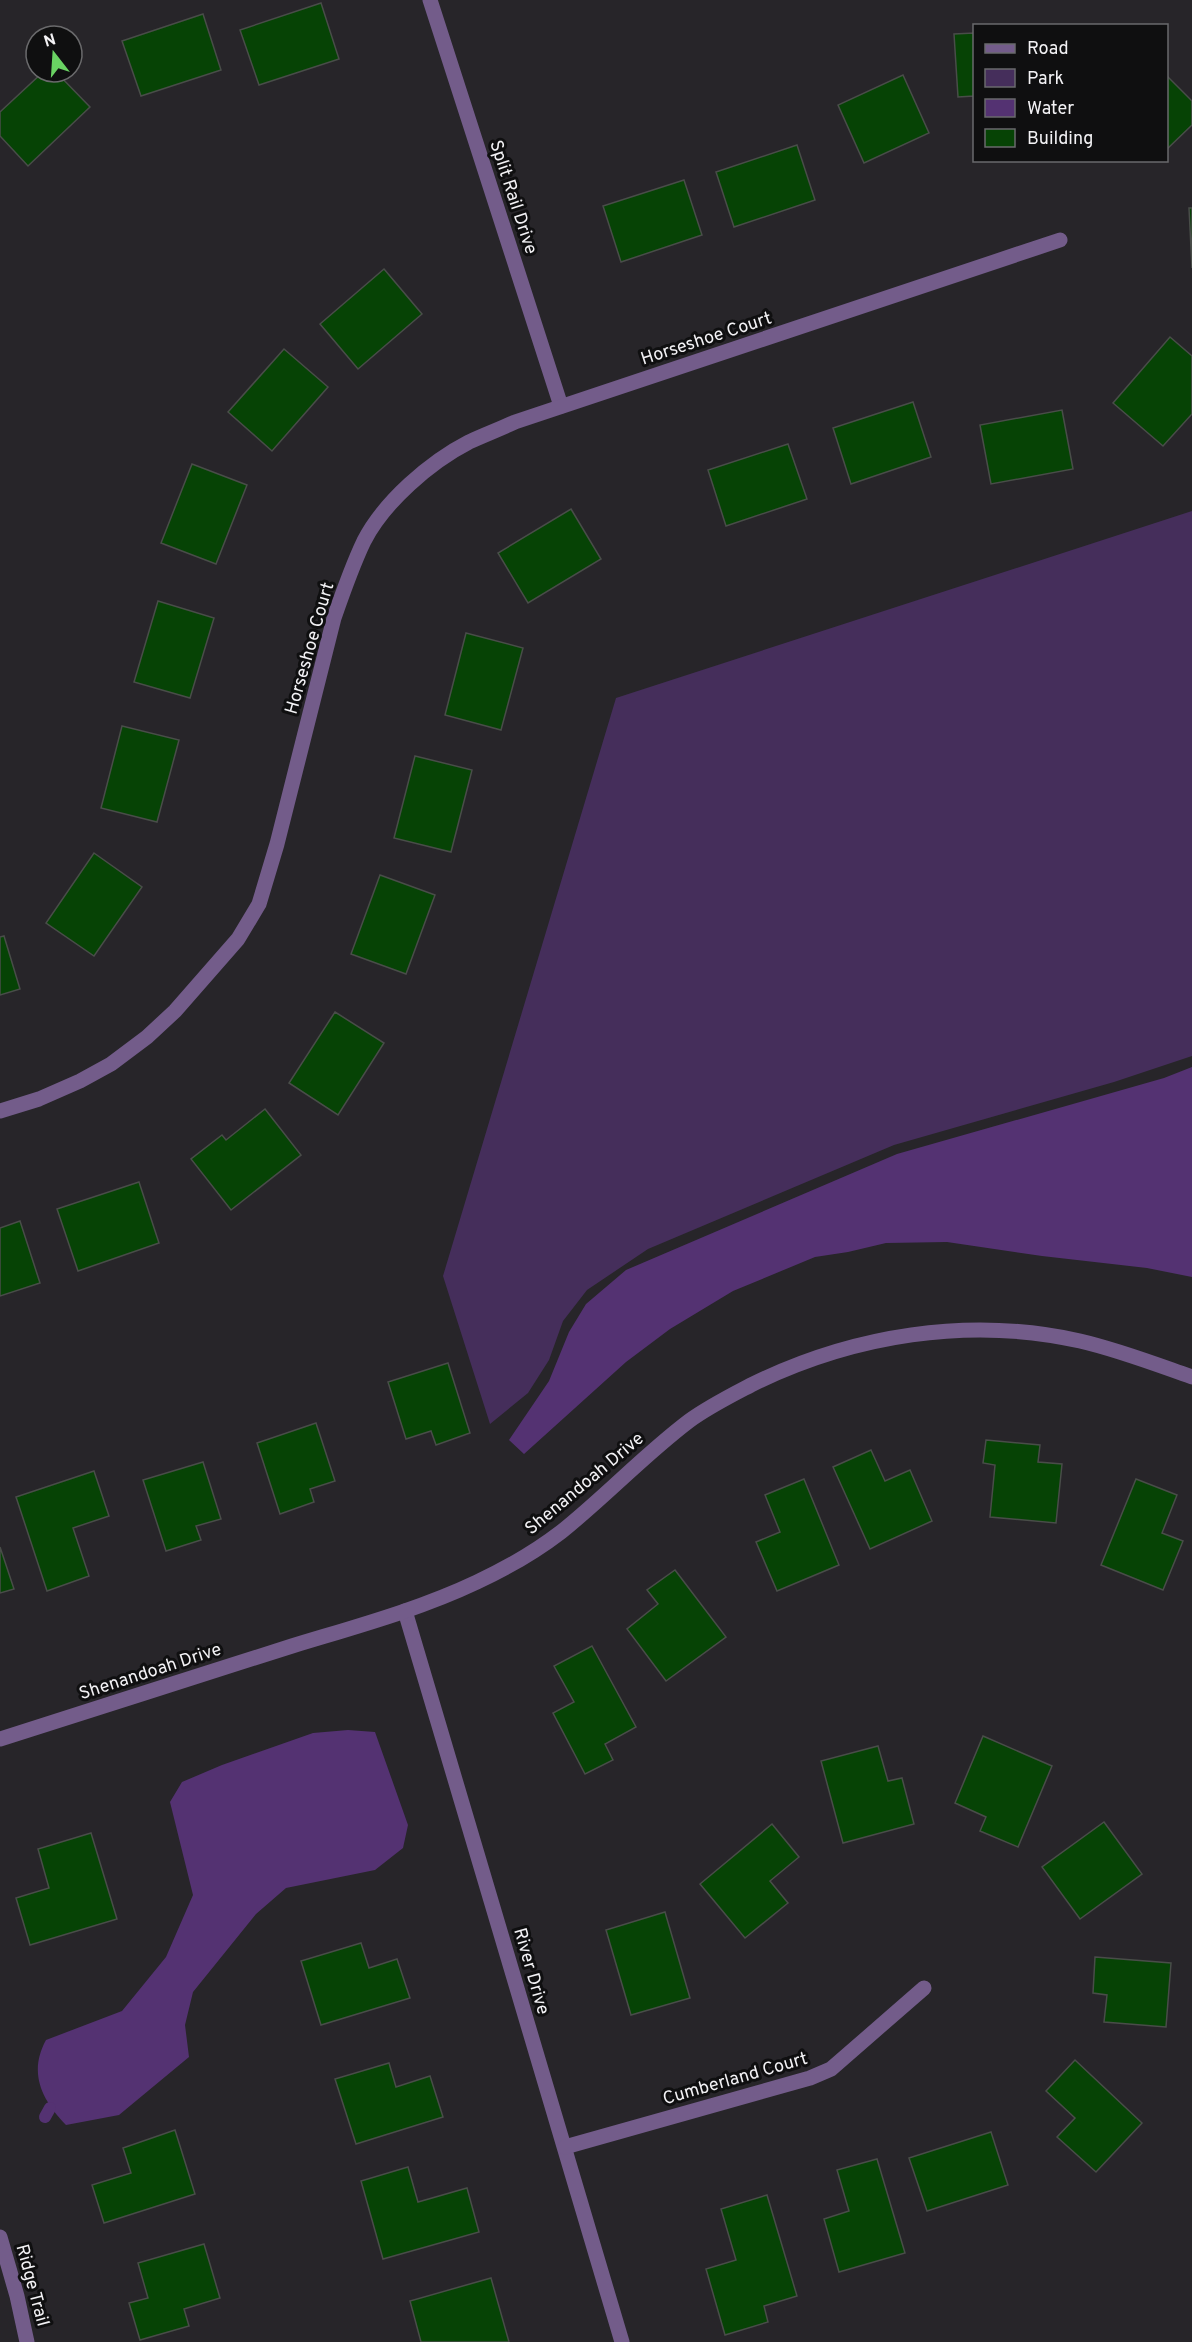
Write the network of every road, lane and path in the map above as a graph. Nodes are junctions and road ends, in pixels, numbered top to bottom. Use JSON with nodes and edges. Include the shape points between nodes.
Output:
{"nodes":[{"id":1,"x":430,"y":0,"type":"edge"},
{"id":2,"x":1060,"y":240,"type":"dead end"},
{"id":3,"x":561,"y":406,"type":"junction"},
{"id":4,"x":0,"y":1111,"type":"edge"},
{"id":5,"x":1192,"y":1377,"type":"edge"},
{"id":6,"x":405,"y":1611,"type":"junction"},
{"id":7,"x":0,"y":1739,"type":"edge"},
{"id":8,"x":924,"y":1988,"type":"dead end"},
{"id":9,"x":565,"y":2147,"type":"junction"},
{"id":10,"x":0,"y":2237,"type":"edge"},
{"id":11,"x":27,"y":2342,"type":"edge"},
{"id":12,"x":622,"y":2342,"type":"edge"}],
"edges":[{"from":1,"to":3,"type":"street","name":"Split Rail Drive"},
{"from":2,"to":3,"type":"street","name":"Horseshoe Court"},
{"from":3,"to":4,"type":"street","name":"Horseshoe Court","via":[[467,443],[430,468],[392,501],[365,540],[334,618],[259,904],[238,939],[175,1011],[111,1064],[39,1099]]},
{"from":5,"to":6,"type":"street","name":"Shenandoah Drive","via":[[1078,1340],[988,1330],[952,1330],[871,1341],[823,1354],[777,1372],[692,1419],[562,1532],[523,1559]]},
{"from":6,"to":7,"type":"street","name":"Shenandoah Drive"},
{"from":6,"to":9,"type":"street","name":"River Drive"},
{"from":8,"to":9,"type":"street","name":"Cumberland Court","via":[[831,2069]]},
{"from":9,"to":12,"type":"street","name":"River Drive"},
{"from":10,"to":11,"type":"street","name":"Ridge Trail"}]}
